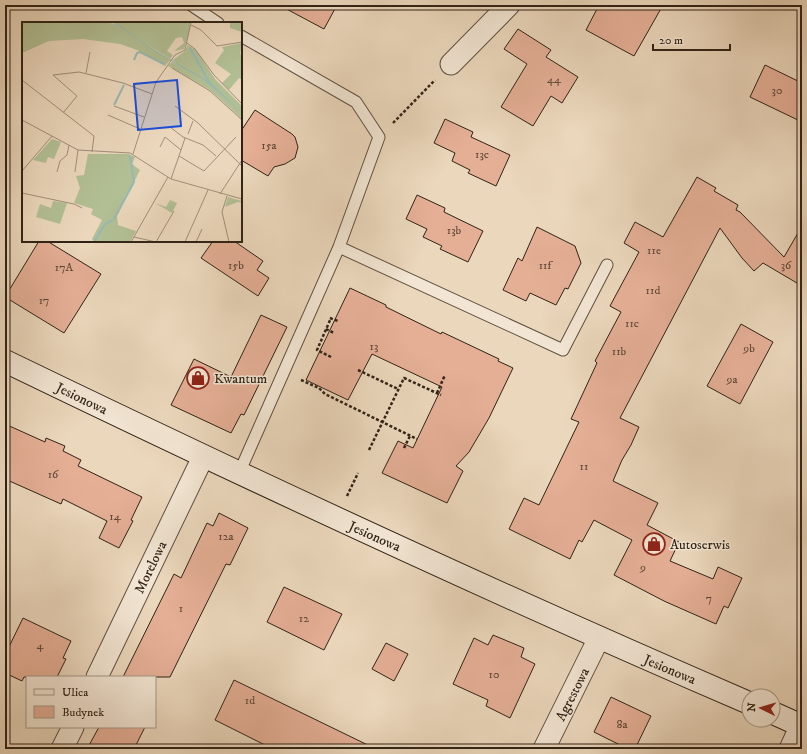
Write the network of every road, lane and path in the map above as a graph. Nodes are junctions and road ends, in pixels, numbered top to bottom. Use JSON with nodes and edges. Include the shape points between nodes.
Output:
{"nodes":[{"id":1,"x":191,"y":5,"type":"edge"},
{"id":2,"x":509,"y":5,"type":"edge"},
{"id":3,"x":216,"y":22,"type":"edge"},
{"id":4,"x":242,"y":37,"type":"edge"},
{"id":5,"x":451,"y":64,"type":"joint"},
{"id":6,"x":379,"y":137,"type":"junction"},
{"id":7,"x":340,"y":246,"type":"junction"},
{"id":8,"x":607,"y":265,"type":"dead end"},
{"id":9,"x":332,"y":318,"type":"dead end"},
{"id":10,"x":326,"y":329,"type":"junction"},
{"id":11,"x":334,"y":333,"type":"dead end"},
{"id":12,"x":331,"y":357,"type":"dead end"},
{"id":13,"x":5,"y":361,"type":"edge"},
{"id":14,"x":358,"y":370,"type":"dead end"},
{"id":15,"x":284,"y":373,"type":"junction"},
{"id":16,"x":445,"y":375,"type":"dead end"},
{"id":17,"x":398,"y":389,"type":"junction"},
{"id":18,"x":437,"y":393,"type":"junction"},
{"id":19,"x":441,"y":395,"type":"dead end"},
{"id":20,"x":382,"y":422,"type":"junction"},
{"id":21,"x":410,"y":436,"type":"junction"},
{"id":22,"x":417,"y":439,"type":"dead end"},
{"id":23,"x":404,"y":448,"type":"dead end"},
{"id":24,"x":369,"y":450,"type":"dead end"},
{"id":25,"x":203,"y":457,"type":"junction"},
{"id":26,"x":239,"y":473,"type":"junction"},
{"id":27,"x":358,"y":473,"type":"dead end"},
{"id":28,"x":345,"y":500,"type":"dead end"},
{"id":29,"x":599,"y":638,"type":"junction"},
{"id":30,"x":97,"y":676,"type":"edge"},
{"id":31,"x":741,"y":700,"type":"edge"},
{"id":32,"x":781,"y":717,"type":"edge"},
{"id":33,"x":802,"y":726,"type":"edge"},
{"id":34,"x":72,"y":728,"type":"edge"},
{"id":35,"x":62,"y":749,"type":"edge"},
{"id":36,"x":544,"y":749,"type":"edge"},
{"id":37,"x":790,"y":749,"type":"edge"}],
"edges":[{"from":1,"to":3,"type":"lane"},
{"from":2,"to":5,"type":"street"},
{"from":4,"to":6,"type":"lane","via":[[356,102]]},
{"from":5,"to":6,"type":"path"},
{"from":6,"to":7,"type":"lane"},
{"from":7,"to":8,"type":"lane","via":[[563,350]]},
{"from":7,"to":15,"type":"lane"},
{"from":9,"to":10,"type":"path"},
{"from":10,"to":11,"type":"path"},
{"from":10,"to":12,"type":"path","via":[[317,350]]},
{"from":13,"to":25,"type":"street","name":"Jesionowa"},
{"from":14,"to":17,"type":"path"},
{"from":15,"to":20,"type":"path","via":[[319,388],[325,394]]},
{"from":15,"to":26,"type":"lane"},
{"from":16,"to":18,"type":"path"},
{"from":17,"to":18,"type":"path","via":[[404,378]]},
{"from":17,"to":20,"type":"path"},
{"from":18,"to":19,"type":"path"},
{"from":20,"to":21,"type":"path"},
{"from":20,"to":24,"type":"path"},
{"from":21,"to":22,"type":"path"},
{"from":21,"to":23,"type":"path"},
{"from":25,"to":26,"type":"street","name":"Jesionowa"},
{"from":25,"to":30,"type":"street","name":"Morelowa"},
{"from":26,"to":29,"type":"street","name":"Jesionowa"},
{"from":27,"to":28,"type":"path"},
{"from":29,"to":31,"type":"street","name":"Jesionowa"},
{"from":29,"to":36,"type":"street","name":"Agrestowa"},
{"from":32,"to":33,"type":"street"},
{"from":33,"to":37,"type":"street"},
{"from":34,"to":35,"type":"street"}]}
